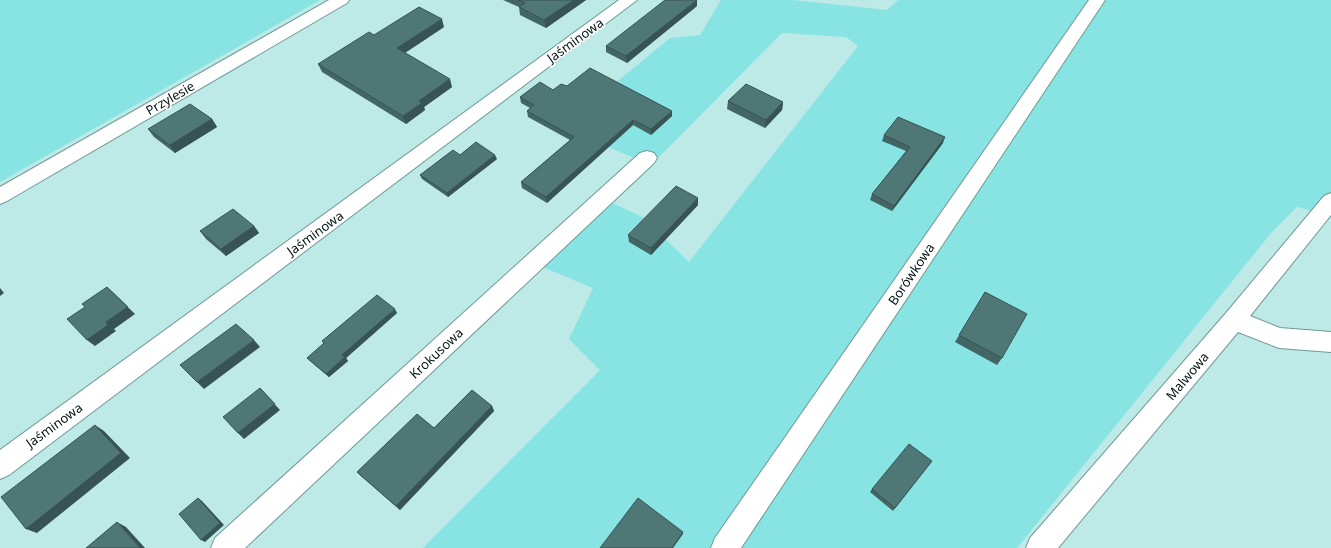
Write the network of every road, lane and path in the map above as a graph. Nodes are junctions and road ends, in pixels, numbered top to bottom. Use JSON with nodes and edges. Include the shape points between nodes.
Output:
{"nodes":[{"id":1,"x":341,"y":0,"type":"edge"},
{"id":2,"x":629,"y":0,"type":"edge"},
{"id":3,"x":1097,"y":0,"type":"edge"},
{"id":4,"x":647,"y":158,"type":"dead end"},
{"id":5,"x":0,"y":196,"type":"edge"},
{"id":6,"x":1331,"y":201,"type":"edge"},
{"id":7,"x":1234,"y":320,"type":"junction"},
{"id":8,"x":1331,"y":342,"type":"edge"},
{"id":9,"x":0,"y":466,"type":"edge"},
{"id":10,"x":225,"y":548,"type":"edge"},
{"id":11,"x":725,"y":548,"type":"edge"},
{"id":12,"x":1040,"y":548,"type":"edge"}],
"edges":[{"from":1,"to":5,"type":"street","name":"Przylesie"},
{"from":2,"to":9,"type":"street","name":"Jaśminowa"},
{"from":3,"to":11,"type":"street","name":"Borówkowa"},
{"from":4,"to":10,"type":"street","name":"Krokusowa"},
{"from":6,"to":7,"type":"street","name":"Malwowa"},
{"from":7,"to":8,"type":"street","via":[[1279,338]]},
{"from":7,"to":12,"type":"street","name":"Malwowa"}]}
